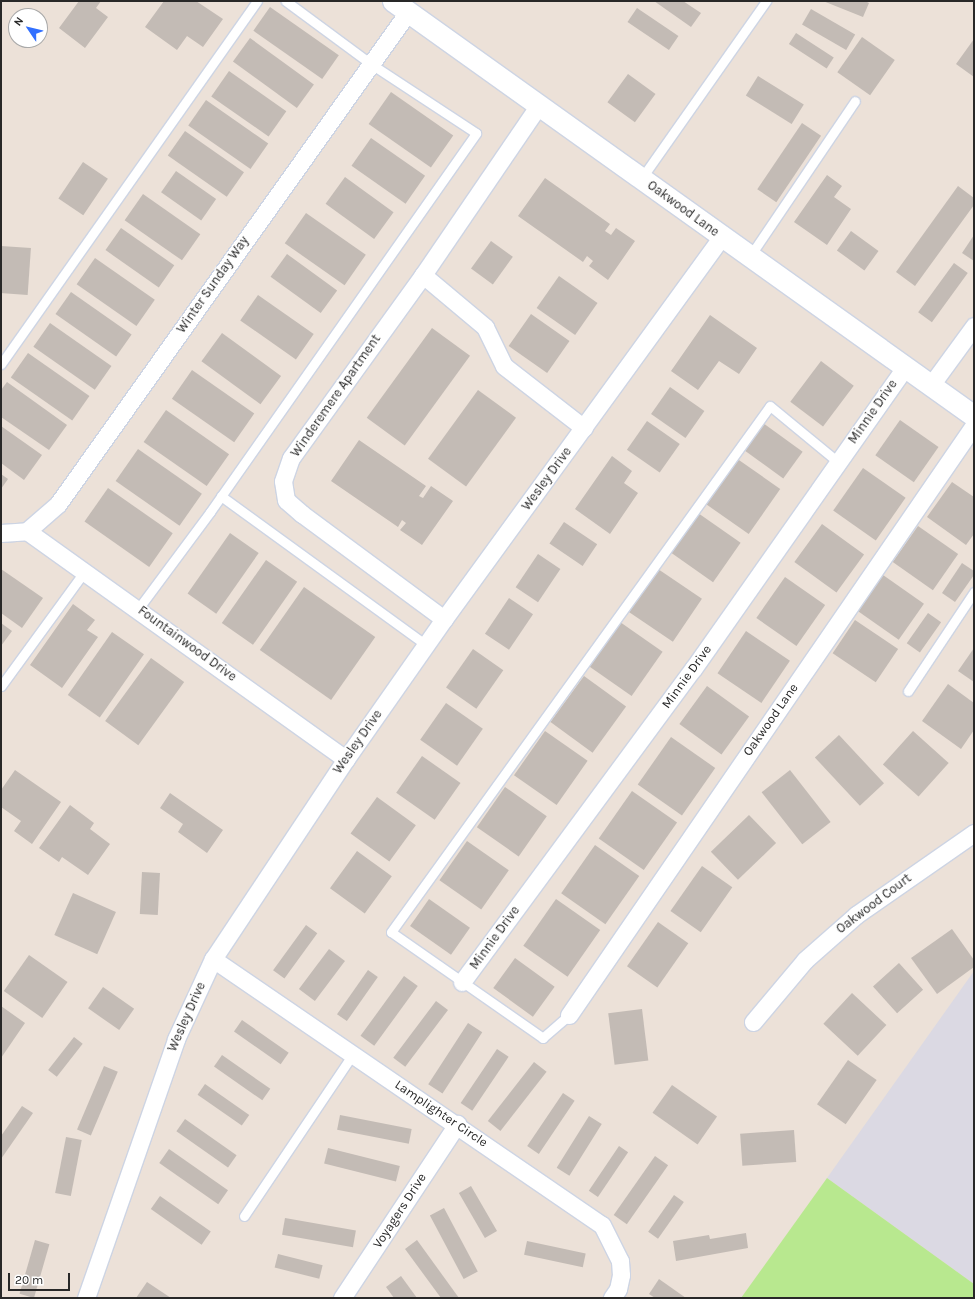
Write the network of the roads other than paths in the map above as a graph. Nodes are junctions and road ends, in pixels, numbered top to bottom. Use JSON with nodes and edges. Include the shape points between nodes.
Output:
{"nodes":[{"id":1,"x":257,"y":1,"type":"edge"},
{"id":2,"x":286,"y":1,"type":"edge"},
{"id":3,"x":766,"y":1,"type":"edge"},
{"id":4,"x":400,"y":7,"type":"edge"},
{"id":5,"x":371,"y":64,"type":"junction"},
{"id":6,"x":855,"y":101,"type":"dead end"},
{"id":7,"x":539,"y":105,"type":"junction"},
{"id":8,"x":641,"y":179,"type":"junction"},
{"id":9,"x":722,"y":236,"type":"junction"},
{"id":10,"x":750,"y":256,"type":"junction"},
{"id":11,"x":423,"y":275,"type":"junction"},
{"id":12,"x":974,"y":326,"type":"edge"},
{"id":13,"x":1,"y":364,"type":"edge"},
{"id":14,"x":905,"y":367,"type":"junction"},
{"id":15,"x":930,"y":385,"type":"junction"},
{"id":16,"x":974,"y":416,"type":"edge"},
{"id":17,"x":974,"y":425,"type":"edge"},
{"id":18,"x":584,"y":428,"type":"junction"},
{"id":19,"x":838,"y":462,"type":"junction"},
{"id":20,"x":221,"y":496,"type":"junction"},
{"id":21,"x":27,"y":531,"type":"junction"},
{"id":22,"x":1,"y":533,"type":"edge"},
{"id":23,"x":85,"y":571,"type":"junction"},
{"id":24,"x":974,"y":592,"type":"edge"},
{"id":25,"x":138,"y":609,"type":"junction"},
{"id":26,"x":444,"y":619,"type":"junction"},
{"id":27,"x":426,"y":645,"type":"junction"},
{"id":28,"x":1,"y":686,"type":"edge"},
{"id":29,"x":908,"y":691,"type":"dead end"},
{"id":30,"x":346,"y":759,"type":"junction"},
{"id":31,"x":974,"y":833,"type":"edge"},
{"id":32,"x":213,"y":959,"type":"junction"},
{"id":33,"x":462,"y":982,"type":"junction"},
{"id":34,"x":569,"y":1014,"type":"joint"},
{"id":35,"x":753,"y":1022,"type":"dead end"},
{"id":36,"x":353,"y":1054,"type":"junction"},
{"id":37,"x":457,"y":1124,"type":"junction"},
{"id":38,"x":244,"y":1216,"type":"dead end"},
{"id":39,"x":86,"y":1298,"type":"edge"},
{"id":40,"x":342,"y":1298,"type":"edge"},
{"id":41,"x":612,"y":1298,"type":"edge"}],
"edges":[{"from":1,"to":13,"type":"lane"},
{"from":2,"to":5,"type":"lane"},
{"from":3,"to":8,"type":"lane"},
{"from":4,"to":5,"type":"street","name":"Winter Sunday Way"},
{"from":4,"to":7,"type":"street","name":"Oakwood Lane"},
{"from":5,"to":20,"type":"lane","via":[[476,134]]},
{"from":5,"to":21,"type":"street","name":"Winter Sunday Way","via":[[58,504]]},
{"from":6,"to":10,"type":"lane"},
{"from":7,"to":8,"type":"street","name":"Oakwood Lane"},
{"from":7,"to":11,"type":"street","name":"Winderemere Apartment"},
{"from":8,"to":9,"type":"street","name":"Oakwood Lane"},
{"from":9,"to":10,"type":"street","name":"Oakwood Lane"},
{"from":9,"to":18,"type":"street","name":"Wesley Drive"},
{"from":10,"to":14,"type":"street","name":"Oakwood Lane"},
{"from":11,"to":18,"type":"street","via":[[485,327],[504,366]]},
{"from":11,"to":26,"type":"street","name":"Winderemere Apartment","via":[[291,458],[283,481],[286,500],[302,514]]},
{"from":12,"to":15,"type":"street"},
{"from":14,"to":15,"type":"street","name":"Oakwood Lane"},
{"from":14,"to":19,"type":"street","name":"Minnie Drive"},
{"from":15,"to":16,"type":"street","name":"Oakwood Lane"},
{"from":17,"to":34,"type":"street","name":"Oakwood Lane"},
{"from":18,"to":26,"type":"street","name":"Wesley Drive"},
{"from":19,"to":33,"type":"street","name":"Minnie Drive","via":[[693,669]]},
{"from":19,"to":33,"type":"lane","via":[[770,406],[391,932]]},
{"from":20,"to":25,"type":"lane"},
{"from":20,"to":27,"type":"lane"},
{"from":21,"to":22,"type":"street"},
{"from":21,"to":23,"type":"street","name":"Fountainwood Drive"},
{"from":23,"to":25,"type":"street","name":"Fountainwood Drive"},
{"from":23,"to":28,"type":"lane"},
{"from":24,"to":29,"type":"lane"},
{"from":25,"to":30,"type":"street","name":"Fountainwood Drive"},
{"from":26,"to":27,"type":"street","name":"Wesley Drive"},
{"from":27,"to":30,"type":"street","name":"Wesley Drive"},
{"from":30,"to":32,"type":"street","name":"Wesley Drive"},
{"from":31,"to":35,"type":"street","name":"Oakwood Court","via":[[856,914],[804,960]]},
{"from":32,"to":36,"type":"street","name":"Lamplighter Circle"},
{"from":32,"to":39,"type":"street","name":"Wesley Drive","via":[[176,1039]]},
{"from":33,"to":34,"type":"lane","via":[[543,1038]]},
{"from":36,"to":37,"type":"street","name":"Lamplighter Circle"},
{"from":36,"to":38,"type":"lane"},
{"from":37,"to":40,"type":"street","name":"Voyagers Drive"},
{"from":37,"to":41,"type":"street","name":"Lamplighter Circle","via":[[602,1225],[620,1262],[618,1289]]}]}
